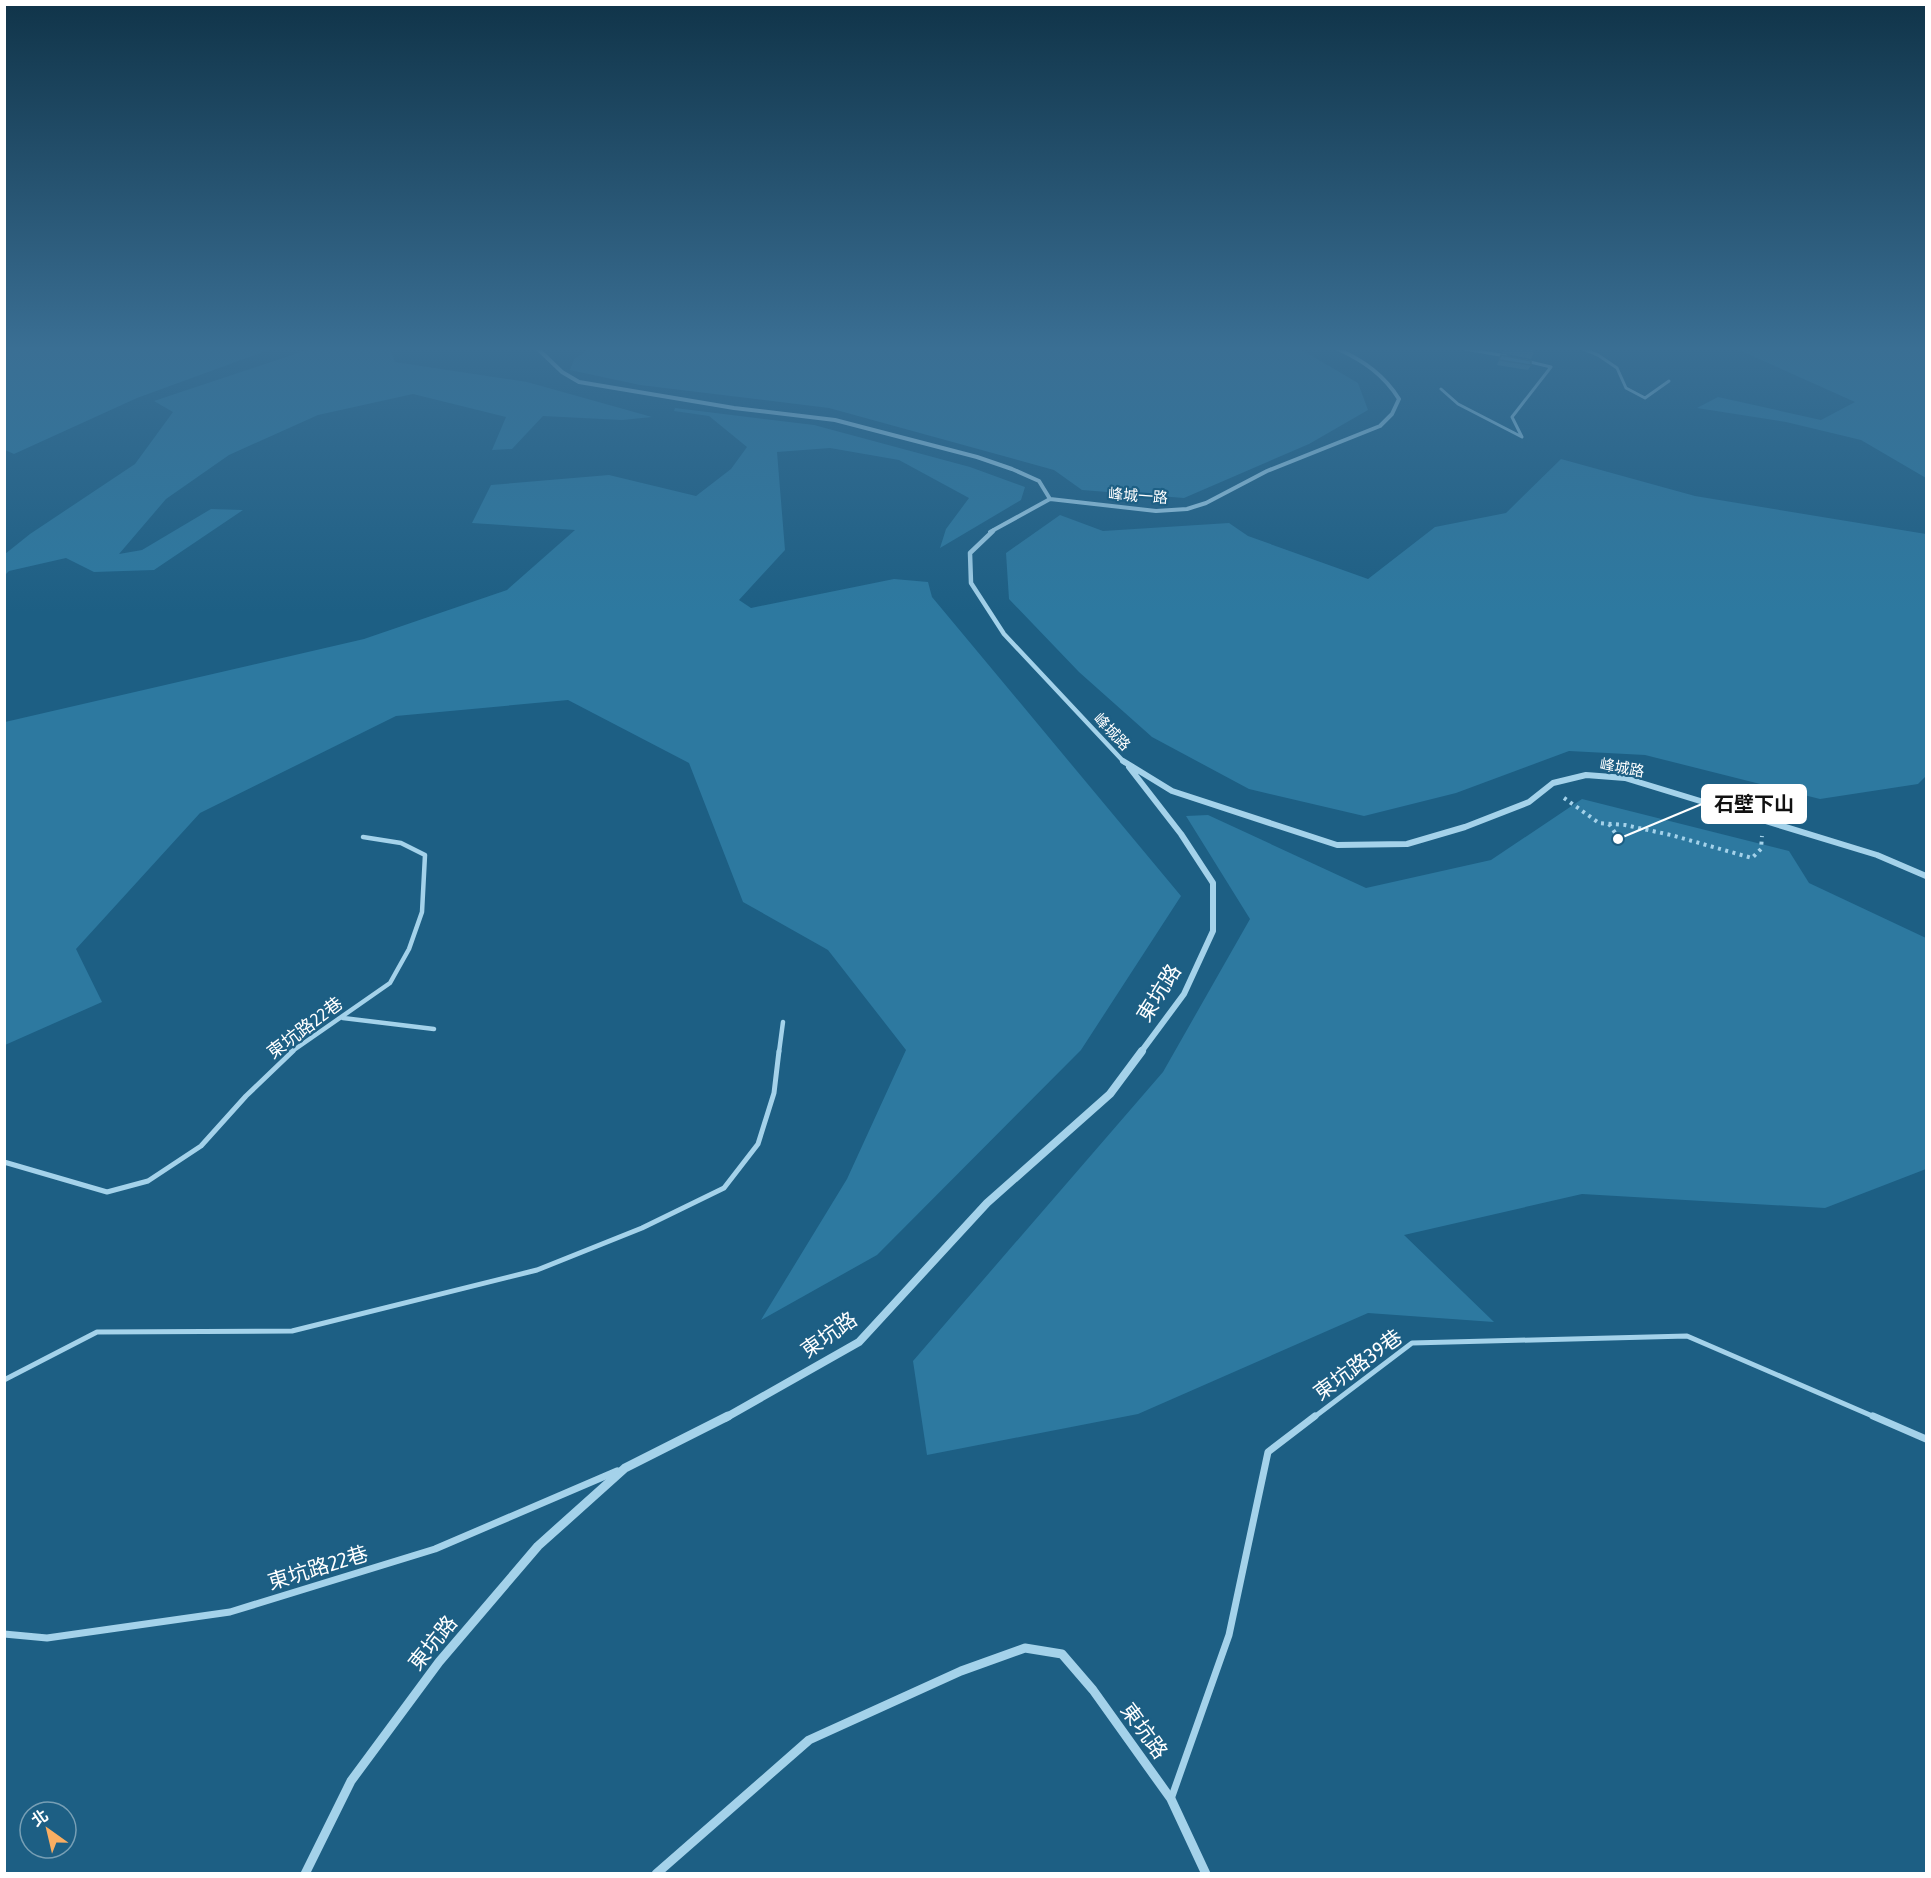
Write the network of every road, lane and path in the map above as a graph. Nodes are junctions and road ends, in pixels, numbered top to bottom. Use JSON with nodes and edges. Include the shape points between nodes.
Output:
{"nodes":[{"id":1,"x":899,"y":437,"type":"edge"},
{"id":2,"x":1353,"y":437,"type":"edge"},
{"id":3,"x":1050,"y":499,"type":"junction"},
{"id":4,"x":1124,"y":762,"type":"junction"},
{"id":5,"x":1553,"y":783,"type":"junction"},
{"id":6,"x":1754,"y":816,"type":"junction"},
{"id":7,"x":1609,"y":824,"type":"junction"},
{"id":8,"x":363,"y":837,"type":"dead end"},
{"id":9,"x":1618,"y":837,"type":"dead end"},
{"id":10,"x":1926,"y":876,"type":"edge"},
{"id":11,"x":343,"y":1018,"type":"junction"},
{"id":12,"x":783,"y":1023,"type":"dead end"},
{"id":13,"x":435,"y":1029,"type":"dead end"},
{"id":14,"x":4,"y":1162,"type":"edge"},
{"id":15,"x":4,"y":1380,"type":"edge"},
{"id":16,"x":1926,"y":1439,"type":"edge"},
{"id":17,"x":626,"y":1468,"type":"junction"},
{"id":18,"x":4,"y":1634,"type":"edge"},
{"id":19,"x":1171,"y":1799,"type":"junction"},
{"id":20,"x":305,"y":1874,"type":"edge"},
{"id":21,"x":656,"y":1874,"type":"edge"},
{"id":22,"x":1206,"y":1874,"type":"edge"}],
"edges":[{"from":1,"to":3,"type":"street","via":[[1012,469],[1039,481]]},
{"from":2,"to":3,"type":"street","name":"峰城一路","via":[[1267,471],[1188,509],[1156,511]]},
{"from":3,"to":4,"type":"street","name":"峰城路","via":[[989,533],[970,553],[971,583],[1004,634]]},
{"from":4,"to":5,"type":"street","name":"峰城路","via":[[1172,791],[1337,845],[1407,844],[1529,802]]},
{"from":4,"to":17,"type":"street","name":"東坑路","via":[[1181,834],[1213,883],[1214,931],[1184,994],[1110,1095],[987,1203],[859,1342],[758,1401]]},
{"from":5,"to":6,"type":"street","name":"峰城路","via":[[1586,775],[1625,778]]},
{"from":5,"to":7,"type":"path","via":[[1559,794],[1584,813],[1599,823]]},
{"from":6,"to":7,"type":"path","via":[[1762,830],[1761,849],[1752,858],[1671,835]]},
{"from":6,"to":10,"type":"street","name":"峰城路","via":[[1877,855]]},
{"from":7,"to":9,"type":"path"},
{"from":8,"to":11,"type":"lane","name":"東坑路22巷","via":[[401,843],[425,855],[423,902],[409,949],[390,983]]},
{"from":11,"to":13,"type":"lane"},
{"from":11,"to":14,"type":"lane","name":"東坑路22巷","via":[[290,1053],[201,1146],[148,1182],[107,1192]]},
{"from":12,"to":15,"type":"lane","via":[[774,1093],[758,1144],[724,1188],[642,1228],[537,1270],[292,1331],[97,1332]]},
{"from":16,"to":19,"type":"lane","name":"東坑路39巷","via":[[1687,1336],[1412,1343],[1268,1452],[1229,1635]]},
{"from":17,"to":18,"type":"lane","name":"東坑路22巷","via":[[435,1549],[230,1612],[47,1638]]},
{"from":17,"to":20,"type":"street","name":"東坑路","via":[[538,1546],[439,1662],[351,1781]]},
{"from":19,"to":21,"type":"street","name":"東坑路","via":[[1093,1690],[1062,1654],[1025,1648],[961,1671],[809,1740]]},
{"from":19,"to":22,"type":"street","name":"東坑路"}]}
